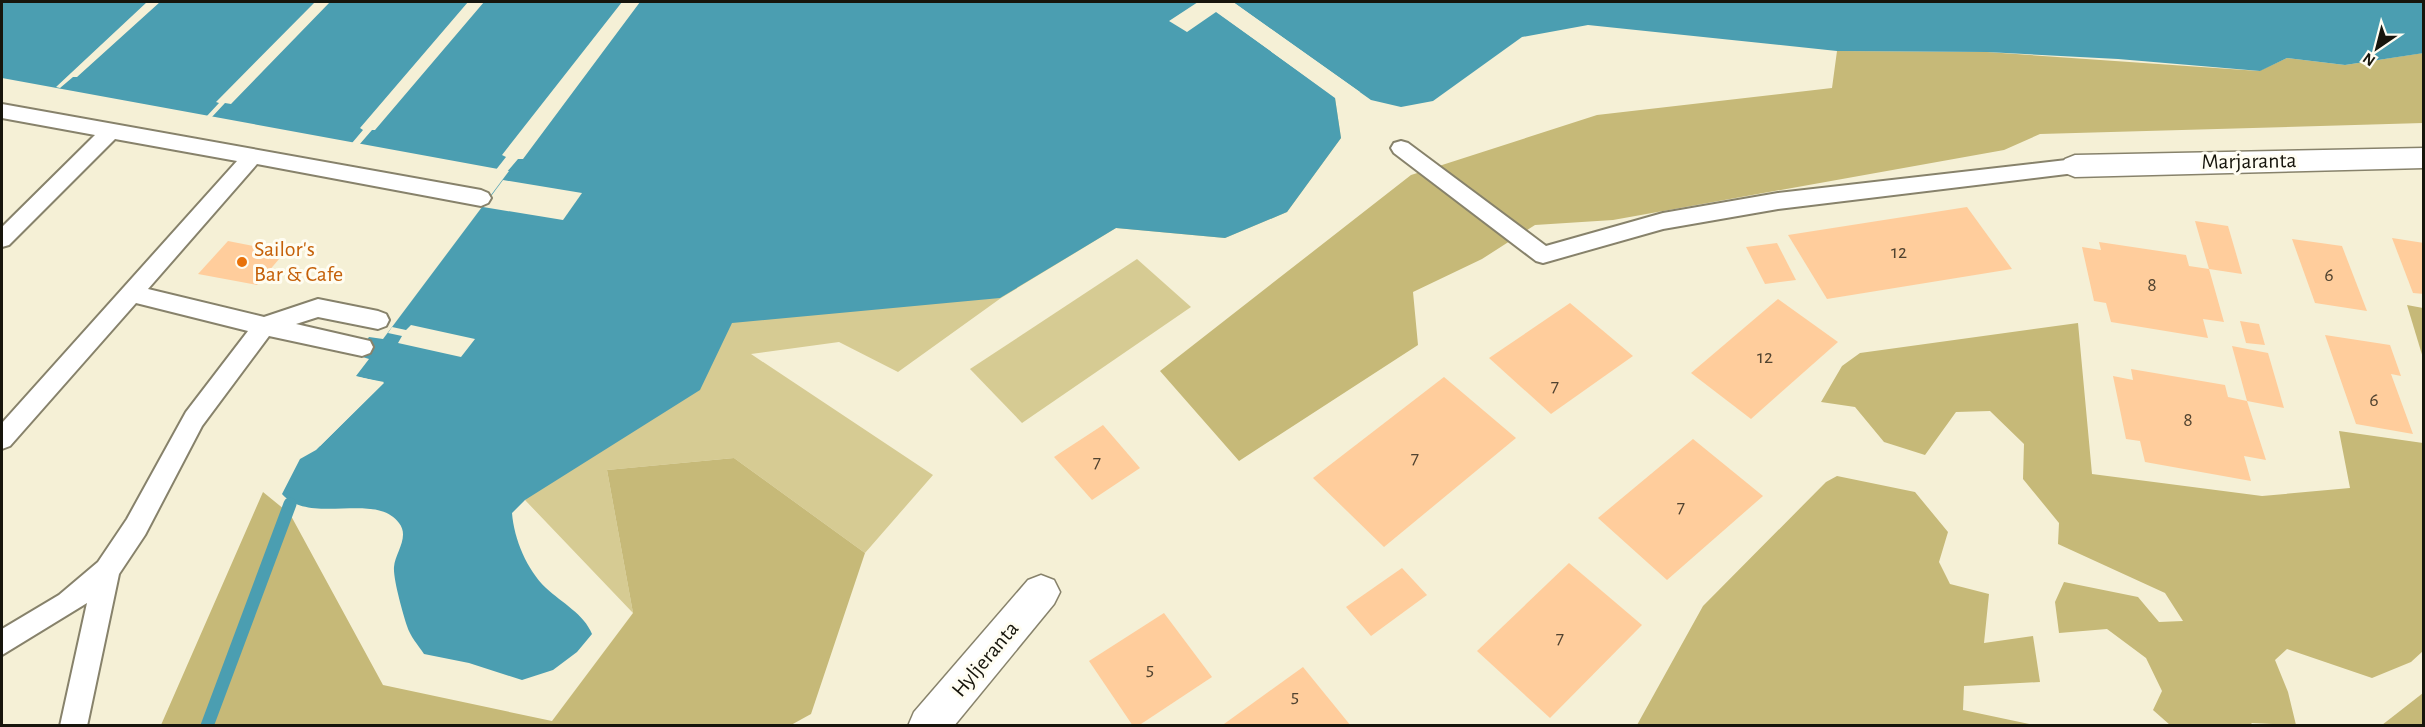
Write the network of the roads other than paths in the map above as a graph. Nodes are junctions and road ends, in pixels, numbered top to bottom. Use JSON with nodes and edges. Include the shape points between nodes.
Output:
{"nodes":[{"id":1,"x":2,"y":111,"type":"edge"},
{"id":2,"x":111,"y":131,"type":"junction"},
{"id":3,"x":1401,"y":148,"type":"dead end"},
{"id":4,"x":251,"y":158,"type":"junction"},
{"id":5,"x":2424,"y":158,"type":"edge"},
{"id":6,"x":2075,"y":166,"type":"joint"},
{"id":7,"x":481,"y":198,"type":"dead end"},
{"id":8,"x":2,"y":239,"type":"edge"},
{"id":9,"x":131,"y":293,"type":"junction"},
{"id":10,"x":378,"y":320,"type":"dead end"},
{"id":11,"x":264,"y":326,"type":"junction"},
{"id":12,"x":362,"y":347,"type":"dead end"},
{"id":13,"x":2,"y":439,"type":"edge"},
{"id":14,"x":107,"y":570,"type":"junction"},
{"id":15,"x":1041,"y":592,"type":"dead end"},
{"id":16,"x":2,"y":643,"type":"edge"},
{"id":17,"x":73,"y":726,"type":"edge"},
{"id":18,"x":928,"y":726,"type":"edge"}],
"edges":[{"from":1,"to":2,"type":"lane"},
{"from":2,"to":4,"type":"lane"},
{"from":2,"to":8,"type":"lane"},
{"from":3,"to":6,"type":"lane","via":[[1543,255],[1663,221],[1778,201]]},
{"from":4,"to":7,"type":"lane"},
{"from":4,"to":9,"type":"lane"},
{"from":5,"to":6,"type":"street","name":"Marjaranta"},
{"from":9,"to":11,"type":"lane"},
{"from":9,"to":13,"type":"lane"},
{"from":10,"to":11,"type":"lane","via":[[318,308]]},
{"from":11,"to":12,"type":"lane"},
{"from":11,"to":14,"type":"lane","via":[[194,419],[136,527]]},
{"from":14,"to":16,"type":"lane","via":[[68,603]]},
{"from":14,"to":17,"type":"lane"},
{"from":15,"to":18,"type":"street","name":"Hyljeranta"}]}
